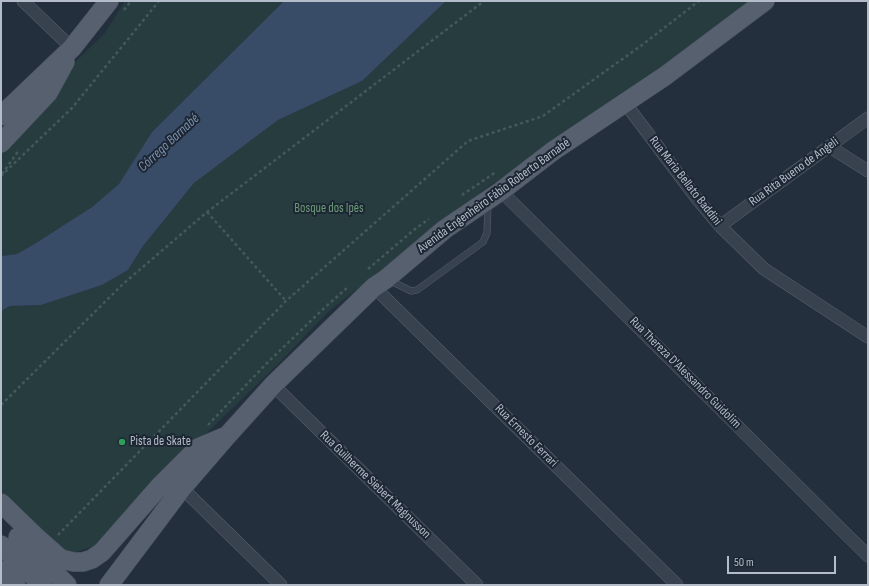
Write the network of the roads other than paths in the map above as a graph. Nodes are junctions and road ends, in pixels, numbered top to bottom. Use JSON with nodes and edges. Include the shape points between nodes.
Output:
{"nodes":[{"id":1,"x":23,"y":1,"type":"edge"},
{"id":2,"x":109,"y":1,"type":"edge"},
{"id":3,"x":766,"y":1,"type":"edge"},
{"id":4,"x":72,"y":48,"type":"junction"},
{"id":5,"x":625,"y":103,"type":"junction"},
{"id":6,"x":1,"y":116,"type":"edge"},
{"id":7,"x":868,"y":118,"type":"edge"},
{"id":8,"x":1,"y":143,"type":"edge"},
{"id":9,"x":830,"y":146,"type":"junction"},
{"id":10,"x":868,"y":171,"type":"edge"},
{"id":11,"x":494,"y":196,"type":"junction"},
{"id":12,"x":720,"y":226,"type":"junction"},
{"id":13,"x":380,"y":283,"type":"junction"},
{"id":14,"x":868,"y":338,"type":"edge"},
{"id":15,"x":273,"y":385,"type":"junction"},
{"id":16,"x":226,"y":437,"type":"junction"},
{"id":17,"x":182,"y":488,"type":"junction"},
{"id":18,"x":1,"y":503,"type":"edge"},
{"id":19,"x":1,"y":521,"type":"edge"},
{"id":20,"x":1,"y":545,"type":"edge"},
{"id":21,"x":868,"y":556,"type":"edge"},
{"id":22,"x":1,"y":570,"type":"edge"},
{"id":23,"x":16,"y":585,"type":"edge"},
{"id":24,"x":42,"y":585,"type":"edge"},
{"id":25,"x":67,"y":585,"type":"edge"},
{"id":26,"x":109,"y":585,"type":"edge"},
{"id":27,"x":281,"y":585,"type":"edge"},
{"id":28,"x":477,"y":585,"type":"edge"},
{"id":29,"x":677,"y":585,"type":"edge"}],
"edges":[{"from":1,"to":4,"type":"street"},
{"from":2,"to":4,"type":"main road"},
{"from":3,"to":5,"type":"main road","name":"Avenida Engenheiro Fábio Roberto Barnabé"},
{"from":4,"to":6,"type":"main road"},
{"from":4,"to":8,"type":"main road","via":[[48,94]]},
{"from":5,"to":11,"type":"main road","name":"Avenida Engenheiro Fábio Roberto Barnabé","via":[[553,151]]},
{"from":5,"to":12,"type":"street","name":"Rua Maria Bellato Baddini"},
{"from":7,"to":9,"type":"street","name":"Rua Rita Bueno de Angeli"},
{"from":9,"to":10,"type":"street"},
{"from":9,"to":12,"type":"street","name":"Rua Rita Bueno de Angeli"},
{"from":11,"to":13,"type":"main road","name":"Avenida Engenheiro Fábio Roberto Barnabé","via":[[445,229]]},
{"from":11,"to":13,"type":"lane","via":[[483,242],[417,290],[411,291]]},
{"from":11,"to":21,"type":"street","name":"Rua Thereza D'Alessandro Guidolim"},
{"from":12,"to":14,"type":"street","name":"Rua Maria Bellato Baddini","via":[[764,269]]},
{"from":13,"to":15,"type":"main road","name":"Avenida Engenheiro Fábio Roberto Barnabé"},
{"from":13,"to":29,"type":"street","name":"Rua Ernesto Ferrari"},
{"from":15,"to":16,"type":"main road","name":"Avenida Engenheiro Fábio Roberto Barnabé"},
{"from":15,"to":28,"type":"street","name":"Rua Guilherme Siebert Magnusson"},
{"from":16,"to":17,"type":"main road","name":"Avenida Engenheiro Fábio Roberto Barnabé"},
{"from":16,"to":18,"type":"main road","via":[[198,448],[159,487],[102,552],[83,562],[61,559]]},
{"from":17,"to":26,"type":"main road","name":"Avenida Engenheiro Fábio Roberto Barnabé"},
{"from":17,"to":27,"type":"street"},
{"from":19,"to":25,"type":"main road"},
{"from":20,"to":24,"type":"main road"},
{"from":22,"to":23,"type":"main road"}]}
